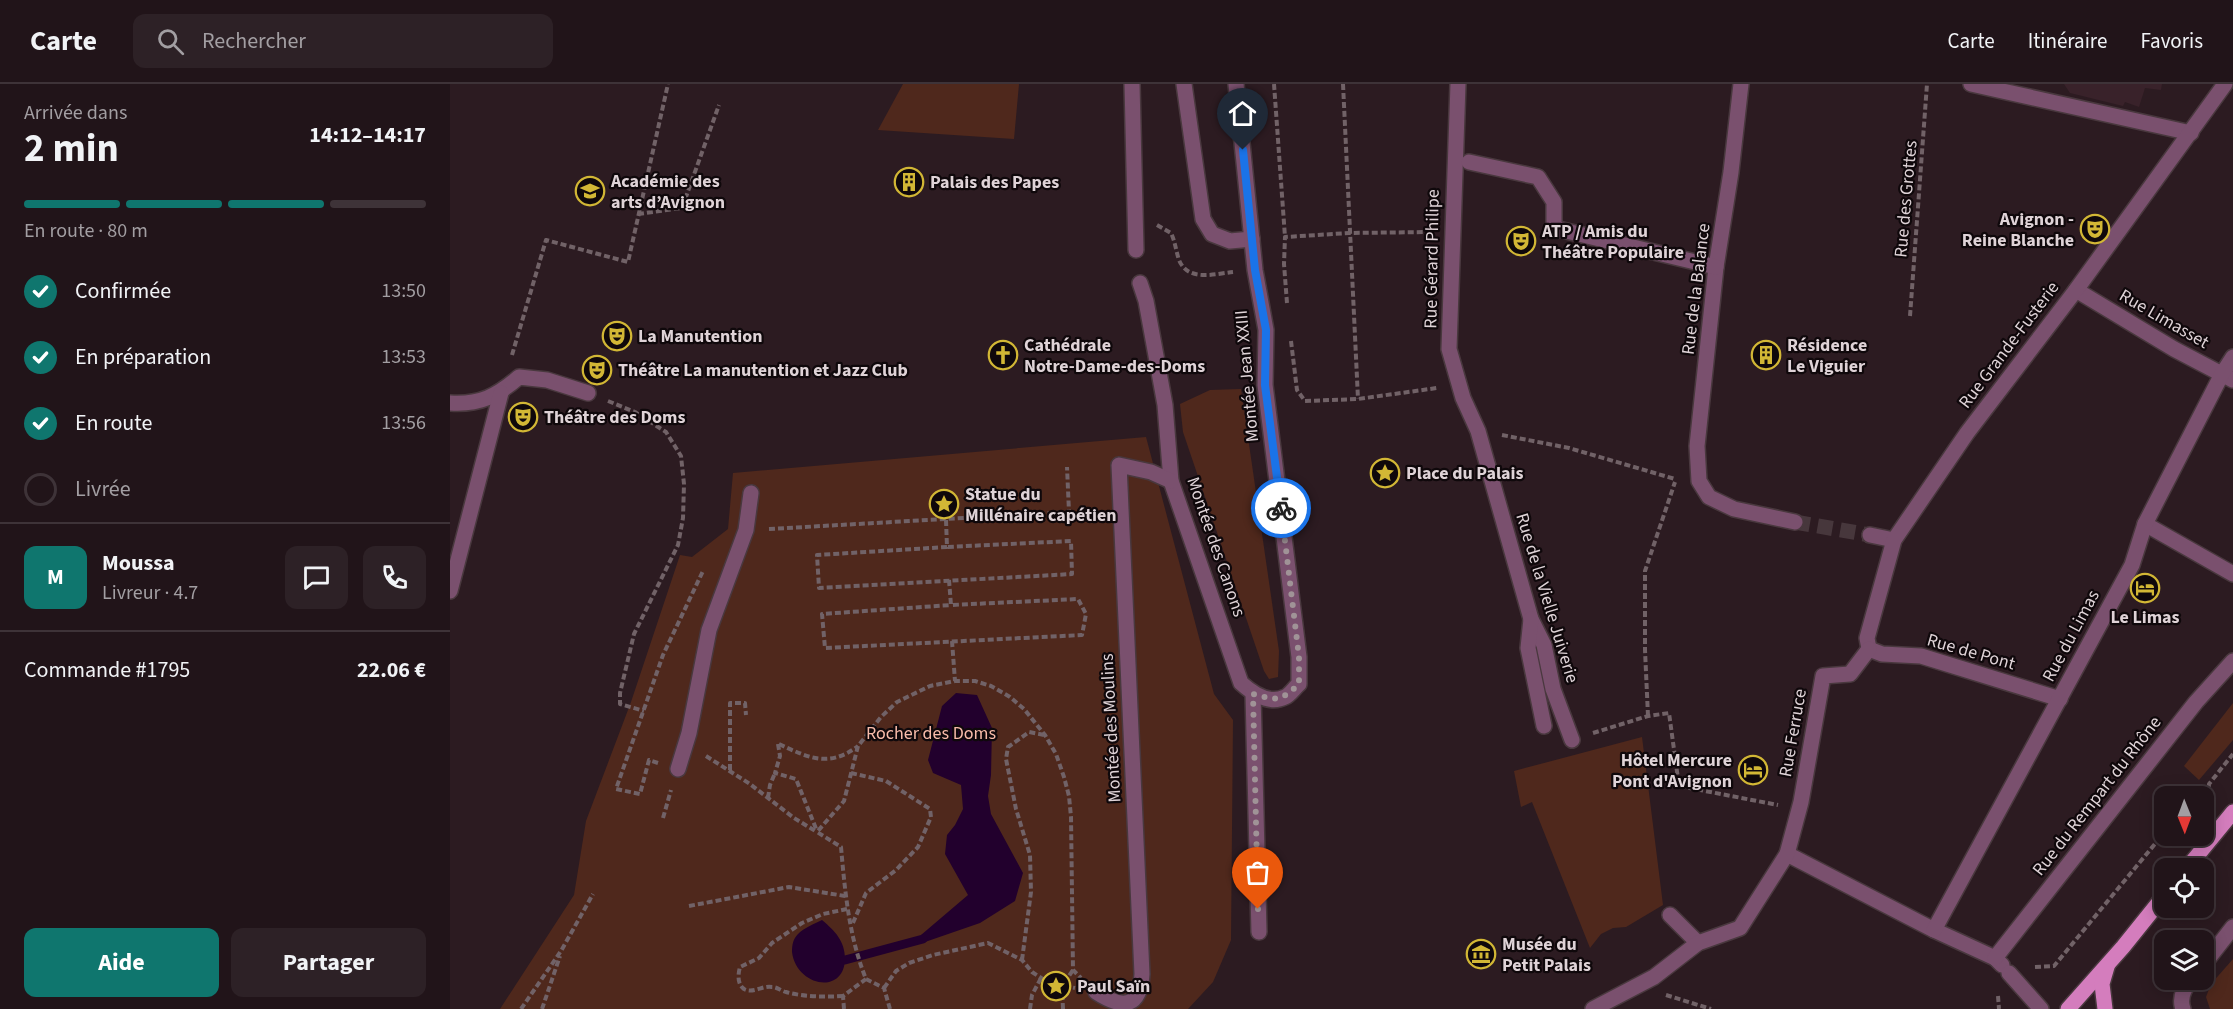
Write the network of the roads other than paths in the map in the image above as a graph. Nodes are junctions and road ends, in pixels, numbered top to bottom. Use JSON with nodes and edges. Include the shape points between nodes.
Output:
{"nodes":[{"id":1,"x":1132,"y":84,"type":"edge"},
{"id":2,"x":1184,"y":84,"type":"edge"},
{"id":3,"x":1236,"y":84,"type":"edge"},
{"id":4,"x":1458,"y":84,"type":"edge"},
{"id":5,"x":1741,"y":84,"type":"edge"},
{"id":6,"x":1971,"y":84,"type":"edge"},
{"id":7,"x":2225,"y":84,"type":"edge"},
{"id":8,"x":2191,"y":133,"type":"junction"},
{"id":9,"x":1469,"y":162,"type":"dead end"},
{"id":10,"x":1252,"y":239,"type":"junction"},
{"id":11,"x":1136,"y":250,"type":"dead end"},
{"id":12,"x":1716,"y":267,"type":"junction"},
{"id":13,"x":1140,"y":283,"type":"dead end"},
{"id":14,"x":2076,"y":290,"type":"junction"},
{"id":15,"x":2233,"y":357,"type":"edge"},
{"id":16,"x":2227,"y":377,"type":"edge"},
{"id":17,"x":501,"y":393,"type":"junction"},
{"id":18,"x":588,"y":393,"type":"road end"},
{"id":19,"x":450,"y":403,"type":"edge"},
{"id":20,"x":1478,"y":431,"type":"joint"},
{"id":21,"x":1171,"y":481,"type":"junction"},
{"id":22,"x":751,"y":493,"type":"dead end"},
{"id":23,"x":1794,"y":522,"type":"tunnel mouth"},
{"id":24,"x":2145,"y":524,"type":"junction"},
{"id":25,"x":1870,"y":535,"type":"tunnel mouth"},
{"id":26,"x":1894,"y":540,"type":"junction"},
{"id":27,"x":2233,"y":574,"type":"edge"},
{"id":28,"x":450,"y":591,"type":"edge"},
{"id":29,"x":1531,"y":619,"type":"junction"},
{"id":30,"x":1869,"y":649,"type":"junction"},
{"id":31,"x":2233,"y":661,"type":"edge"},
{"id":32,"x":1253,"y":694,"type":"junction"},
{"id":33,"x":2060,"y":699,"type":"junction"},
{"id":34,"x":1544,"y":726,"type":"dead end"},
{"id":35,"x":1572,"y":740,"type":"road end"},
{"id":36,"x":678,"y":769,"type":"road end"},
{"id":37,"x":2233,"y":812,"type":"edge"},
{"id":38,"x":1786,"y":854,"type":"junction"},
{"id":39,"x":2195,"y":858,"type":"edge"},
{"id":40,"x":2154,"y":908,"type":"edge"},
{"id":41,"x":1670,"y":915,"type":"dead end"},
{"id":42,"x":2233,"y":927,"type":"edge"},
{"id":43,"x":1934,"y":930,"type":"junction"},
{"id":44,"x":1259,"y":932,"type":"dead end"},
{"id":45,"x":1698,"y":943,"type":"junction"},
{"id":46,"x":2214,"y":951,"type":"edge"},
{"id":47,"x":2108,"y":964,"type":"junction"},
{"id":48,"x":2002,"y":965,"type":"junction"},
{"id":49,"x":2184,"y":990,"type":"edge"},
{"id":50,"x":1096,"y":992,"type":"road end"},
{"id":51,"x":1593,"y":1009,"type":"edge"},
{"id":52,"x":2041,"y":1009,"type":"edge"},
{"id":53,"x":2068,"y":1009,"type":"edge"},
{"id":54,"x":2105,"y":1009,"type":"edge"},
{"id":55,"x":2183,"y":1009,"type":"edge"}],
"edges":[{"from":1,"to":11,"type":"street"},
{"from":2,"to":10,"type":"street","via":[[1203,219],[1212,234],[1230,241]]},
{"from":3,"to":10,"type":"street","name":"Montée Jean XXIII"},
{"from":4,"to":20,"type":"street","name":"Rue Gérard Philipe","via":[[1449,349]]},
{"from":5,"to":12,"type":"street","name":"Rue de la Balance"},
{"from":6,"to":8,"type":"street"},
{"from":7,"to":8,"type":"street","name":"Rue Grande-Fusterie"},
{"from":8,"to":14,"type":"street","name":"Rue Grande-Fusterie"},
{"from":9,"to":12,"type":"street","via":[[1538,177],[1554,202],[1554,228]]},
{"from":10,"to":32,"type":"street","name":"Montée Jean XXIII","via":[[1266,330],[1265,385],[1299,657],[1299,684],[1285,697],[1271,699]]},
{"from":12,"to":23,"type":"street","name":"Rue de la Balance","via":[[1697,446],[1699,481],[1709,497],[1734,509]]},
{"from":13,"to":21,"type":"street","name":"Montée des Canons","via":[[1166,405]]},
{"from":14,"to":16,"type":"street","name":"Rue Limasset"},
{"from":14,"to":26,"type":"street","name":"Rue Grande-Fusterie","via":[[1966,433]]},
{"from":15,"to":16,"type":"street","name":"Rue du Limas"},
{"from":16,"to":24,"type":"street","name":"Rue du Limas"},
{"from":17,"to":18,"type":"street","via":[[519,377],[547,380]]},
{"from":17,"to":19,"type":"street","via":[[468,404]]},
{"from":17,"to":28,"type":"street"},
{"from":20,"to":29,"type":"street","name":"Rue de la Vielle Juiverie"},
{"from":21,"to":32,"type":"street","name":"Montée des Canons","via":[[1242,683]]},
{"from":21,"to":50,"type":"street","name":"Montée des Moulins","via":[[1119,465],[1142,974],[1137,997],[1129,1003],[1116,1004]]},
{"from":22,"to":36,"type":"street","via":[[746,530],[709,630]]},
{"from":24,"to":27,"type":"street"},
{"from":24,"to":33,"type":"street","name":"Rue du Limas","via":[[2132,565]]},
{"from":25,"to":26,"type":"street"},
{"from":26,"to":30,"type":"street","name":"Rue Grande-Fusterie","via":[[1867,638]]},
{"from":29,"to":34,"type":"street","via":[[1528,648]]},
{"from":29,"to":35,"type":"street","name":"Rue de la Vielle Juiverie","via":[[1544,645],[1553,689]]},
{"from":30,"to":33,"type":"street","name":"Rue de Pont","via":[[1882,654],[1921,656]]},
{"from":30,"to":38,"type":"street","name":"Rue Ferruce","via":[[1850,674],[1823,676],[1799,808]]},
{"from":31,"to":48,"type":"street","name":"Rue du Rempart du Rhône","via":[[2196,702]]},
{"from":32,"to":44,"type":"street"},
{"from":33,"to":43,"type":"street","name":"Rue du Limas"},
{"from":37,"to":39,"type":"main road"},
{"from":38,"to":43,"type":"street"},
{"from":38,"to":45,"type":"street","name":"Rue Ferruce","via":[[1740,927]]},
{"from":40,"to":47,"type":"main road"},
{"from":41,"to":45,"type":"street"},
{"from":42,"to":46,"type":"street"},
{"from":43,"to":48,"type":"street"},
{"from":45,"to":51,"type":"street","name":"Rue Ferruce","via":[[1654,977]]},
{"from":47,"to":53,"type":"main road"},
{"from":47,"to":54,"type":"main road","via":[[2102,984]]},
{"from":48,"to":52,"type":"street"},
{"from":49,"to":55,"type":"street","via":[[2180,1002]]}]}
